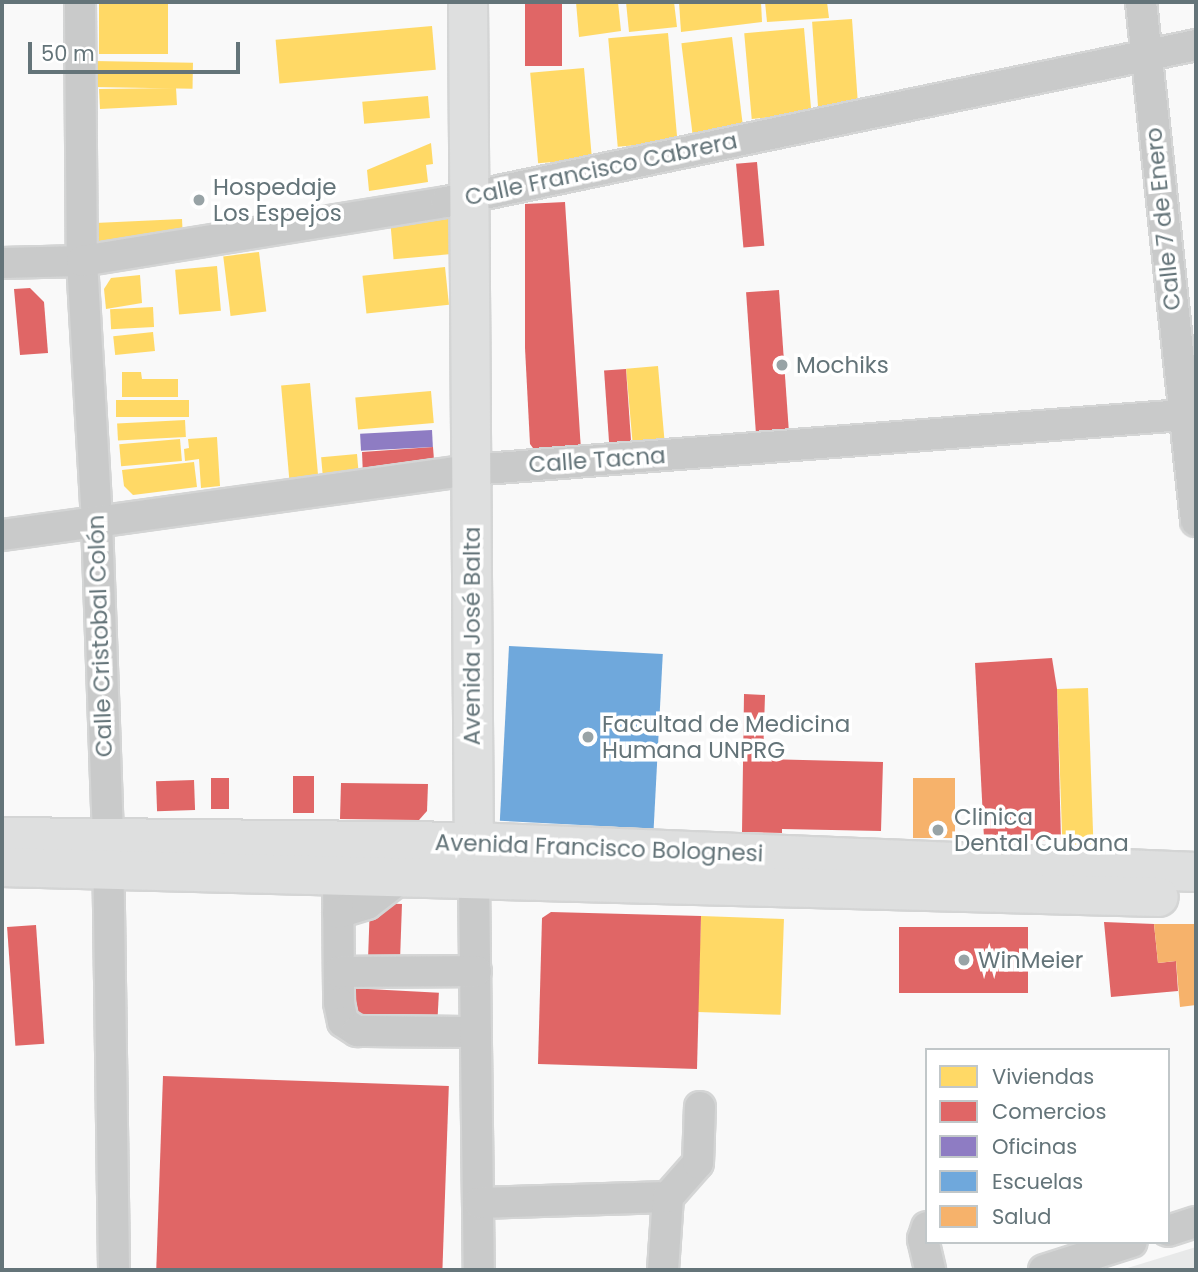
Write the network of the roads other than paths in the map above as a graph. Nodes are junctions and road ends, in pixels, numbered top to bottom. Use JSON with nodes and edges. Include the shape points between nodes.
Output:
{"nodes":[{"id":1,"x":80,"y":2,"type":"edge"},
{"id":2,"x":468,"y":2,"type":"edge"},
{"id":3,"x":1141,"y":2,"type":"edge"},
{"id":4,"x":1196,"y":45,"type":"edge"},
{"id":5,"x":1145,"y":54,"type":"junction"},
{"id":6,"x":469,"y":197,"type":"junction"},
{"id":7,"x":82,"y":261,"type":"junction"},
{"id":8,"x":2,"y":262,"type":"edge"},
{"id":9,"x":1191,"y":415,"type":"edge"},
{"id":10,"x":471,"y":470,"type":"junction"},
{"id":11,"x":1196,"y":520,"type":"edge"},
{"id":12,"x":97,"y":522,"type":"junction"},
{"id":13,"x":2,"y":535,"type":"edge"},
{"id":14,"x":2,"y":837,"type":"edge"},
{"id":15,"x":473,"y":842,"type":"junction"},
{"id":16,"x":107,"y":853,"type":"junction"},
{"id":17,"x":2,"y":867,"type":"edge"},
{"id":18,"x":1196,"y":872,"type":"edge"},
{"id":19,"x":338,"y":876,"type":"junction"},
{"id":20,"x":402,"y":877,"type":"junction"},
{"id":21,"x":474,"y":880,"type":"junction"},
{"id":22,"x":1196,"y":898,"type":"edge"},
{"id":23,"x":338,"y":913,"type":"junction"},
{"id":24,"x":476,"y":971,"type":"junction"},
{"id":25,"x":339,"y":972,"type":"junction"},
{"id":26,"x":476,"y":1032,"type":"junction"},
{"id":27,"x":700,"y":1107,"type":"dead end"},
{"id":28,"x":668,"y":1197,"type":"junction"},
{"id":29,"x":479,"y":1203,"type":"junction"},
{"id":30,"x":1196,"y":1222,"type":"edge"},
{"id":31,"x":1170,"y":1230,"type":"edge"},
{"id":32,"x":925,"y":1233,"type":"edge"},
{"id":33,"x":1126,"y":1244,"type":"edge"},
{"id":34,"x":114,"y":1270,"type":"edge"},
{"id":35,"x":479,"y":1270,"type":"edge"},
{"id":36,"x":663,"y":1270,"type":"edge"},
{"id":37,"x":930,"y":1270,"type":"edge"},
{"id":38,"x":1044,"y":1270,"type":"edge"}],
"edges":[{"from":1,"to":7,"type":"street","name":"Calle Cristobal Colón"},
{"from":2,"to":6,"type":"main road","name":"Avenida José Balta"},
{"from":3,"to":5,"type":"street","name":"Calle 7 de Enero"},
{"from":4,"to":5,"type":"street","name":"Calle Francisco Cabrera"},
{"from":5,"to":6,"type":"street","name":"Calle Francisco Cabrera"},
{"from":5,"to":9,"type":"street","name":"Calle 7 de Enero"},
{"from":6,"to":7,"type":"street","name":"Calle Francisco Cabrera"},
{"from":6,"to":10,"type":"main road","name":"Avenida José Balta"},
{"from":7,"to":8,"type":"street","name":"Calle Francisco Cabrera"},
{"from":7,"to":12,"type":"street","name":"Calle Cristobal Colón"},
{"from":9,"to":10,"type":"street","name":"Calle Tacna"},
{"from":9,"to":11,"type":"street","name":"Calle 7 de Enero"},
{"from":10,"to":12,"type":"street","name":"Calle Tacna"},
{"from":10,"to":15,"type":"main road","name":"Avenida José Balta"},
{"from":12,"to":13,"type":"street","name":"Calle Tacna"},
{"from":12,"to":16,"type":"street","name":"Calle Cristobal Colón"},
{"from":14,"to":16,"type":"main road","name":"Avenida Francisco Bolognesi"},
{"from":15,"to":16,"type":"main road","name":"Avenida Francisco Bolognesi"},
{"from":15,"to":18,"type":"main road","name":"Avenida Francisco Bolognesi"},
{"from":15,"to":21,"type":"main road","name":"Avenida José Balta"},
{"from":16,"to":17,"type":"main road","name":"Avenida Francisco Bolognesi"},
{"from":16,"to":19,"type":"main road","name":"Avenida Francisco Bolognesi"},
{"from":16,"to":34,"type":"street","name":"Calle Cristobal Colón"},
{"from":19,"to":20,"type":"main road","name":"Avenida Francisco Bolognesi"},
{"from":19,"to":23,"type":"street"},
{"from":20,"to":21,"type":"main road","name":"Avenida Francisco Bolognesi"},
{"from":20,"to":23,"type":"street","via":[[367,904]]},
{"from":21,"to":22,"type":"main road","name":"Avenida Francisco Bolognesi"},
{"from":21,"to":24,"type":"street","name":"Avenida José Balta"},
{"from":23,"to":25,"type":"street"},
{"from":24,"to":25,"type":"street"},
{"from":24,"to":26,"type":"street","name":"Avenida José Balta"},
{"from":25,"to":26,"type":"street","via":[[343,1022],[358,1031]]},
{"from":26,"to":29,"type":"street","name":"Avenida José Balta"},
{"from":27,"to":28,"type":"street","via":[[698,1163]]},
{"from":28,"to":29,"type":"street"},
{"from":28,"to":36,"type":"street"},
{"from":29,"to":35,"type":"street","name":"Avenida José Balta"},
{"from":30,"to":31,"type":"street"},
{"from":32,"to":37,"type":"street"},
{"from":33,"to":38,"type":"street"}]}
